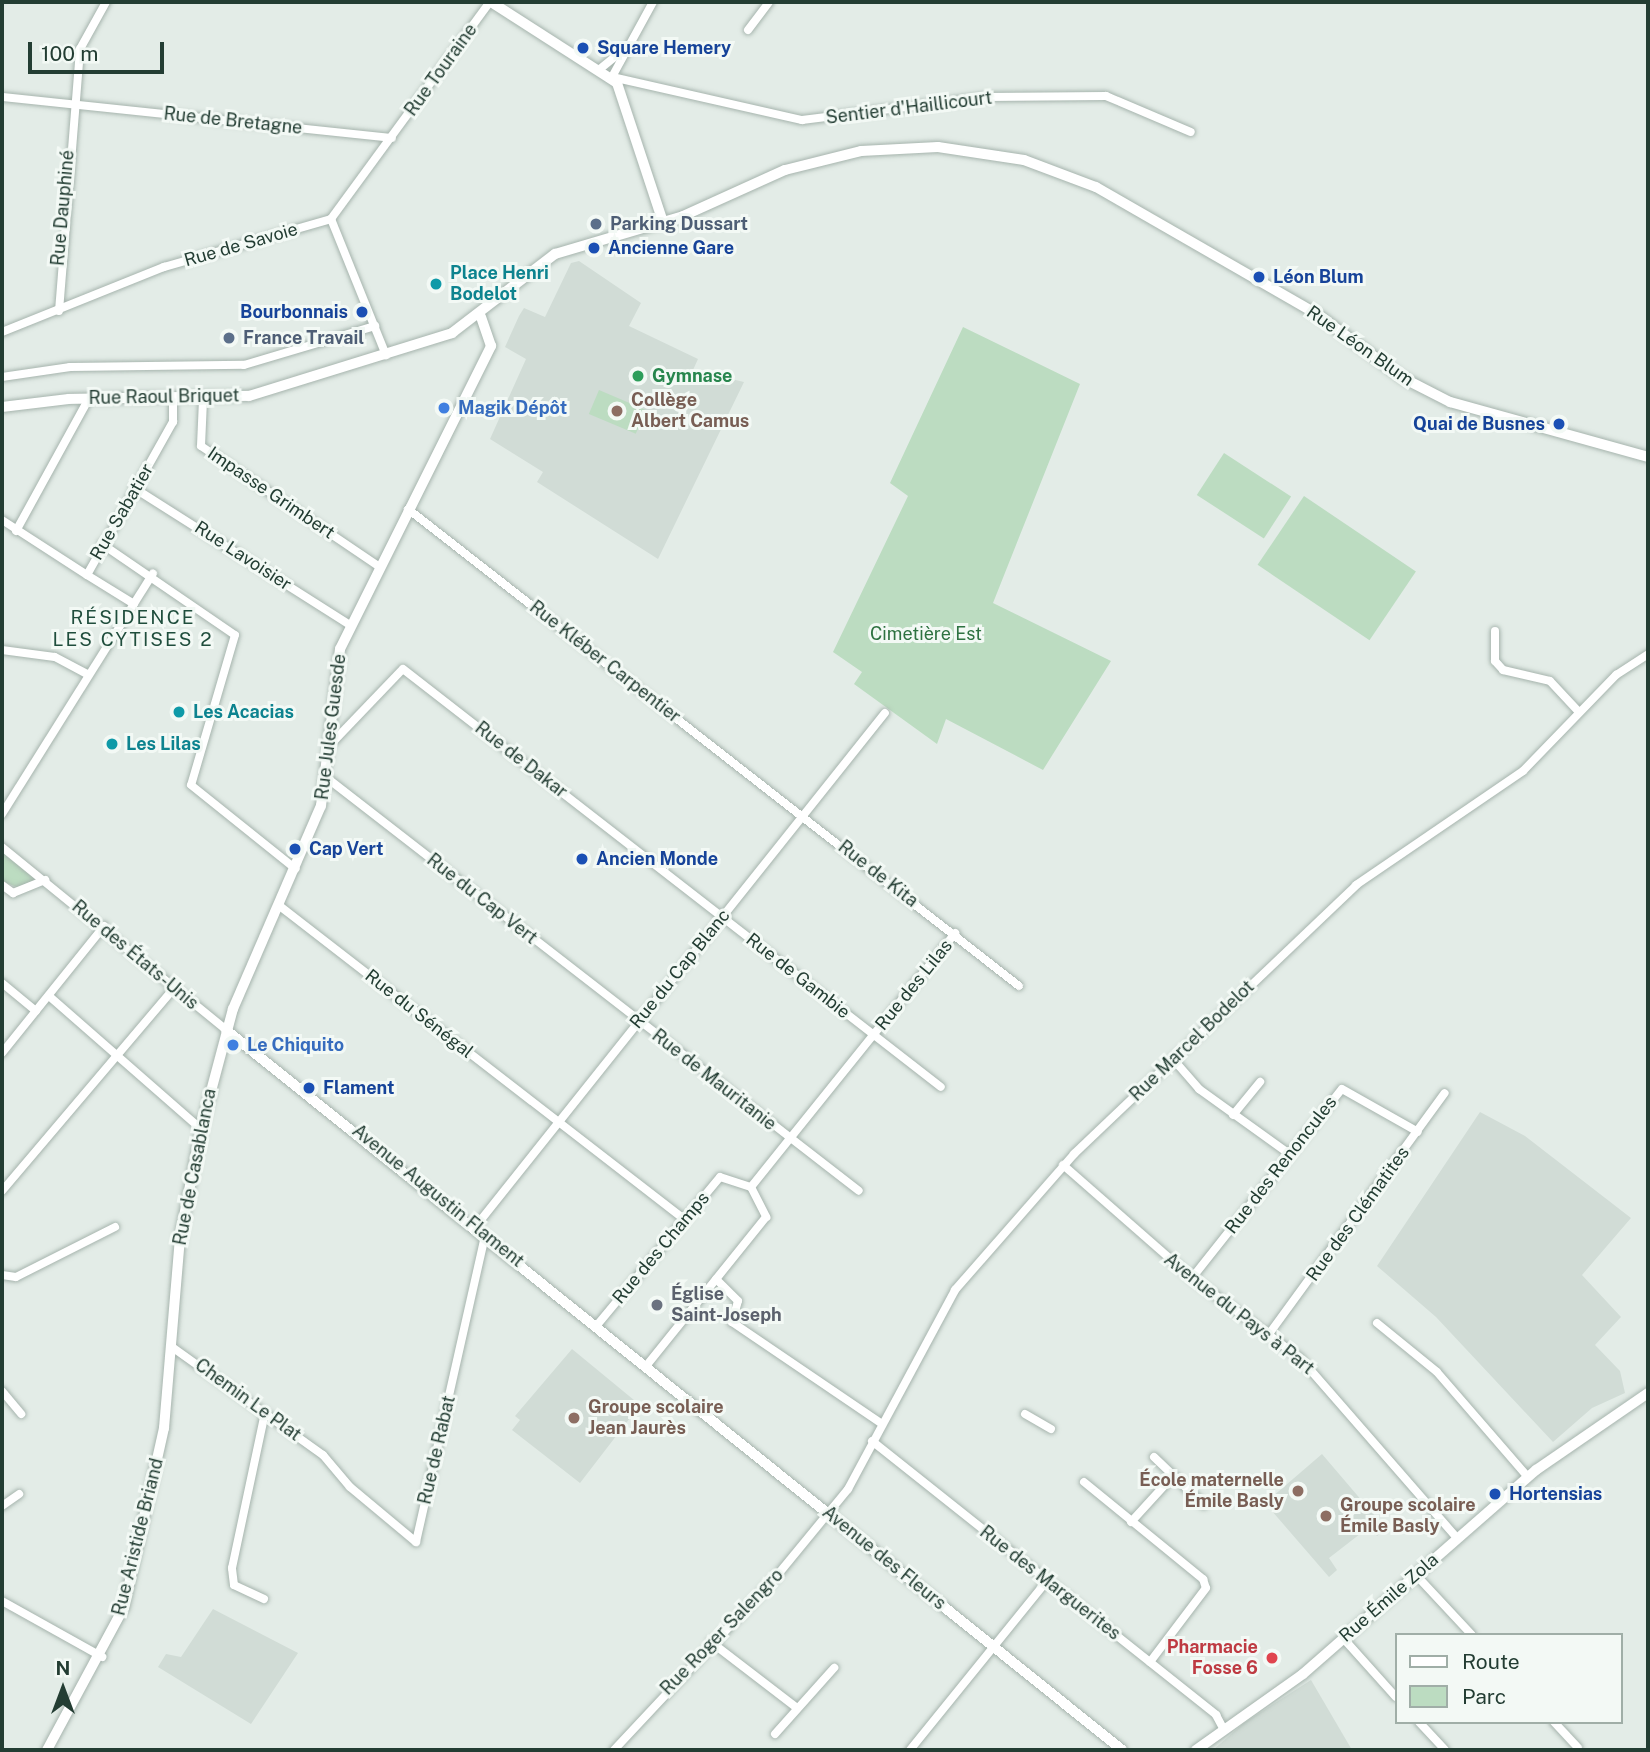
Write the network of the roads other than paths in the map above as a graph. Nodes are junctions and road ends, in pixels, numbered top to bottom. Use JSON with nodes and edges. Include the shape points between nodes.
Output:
{"nodes":[{"id":1,"x":106,"y":2,"type":"edge"},
{"id":2,"x":491,"y":2,"type":"edge"},
{"id":3,"x":653,"y":2,"type":"edge"},
{"id":4,"x":769,"y":2,"type":"edge"},
{"id":5,"x":748,"y":30,"type":"dead end"},
{"id":6,"x":625,"y":48,"type":"junction"},
{"id":7,"x":601,"y":68,"type":"junction"},
{"id":8,"x":612,"y":77,"type":"junction"},
{"id":9,"x":2,"y":97,"type":"edge"},
{"id":10,"x":74,"y":104,"type":"junction"},
{"id":11,"x":1191,"y":132,"type":"dead end"},
{"id":12,"x":392,"y":138,"type":"junction"},
{"id":13,"x":331,"y":219,"type":"junction"},
{"id":14,"x":663,"y":222,"type":"junction"},
{"id":15,"x":59,"y":311,"type":"junction"},
{"id":16,"x":481,"y":317,"type":"junction"},
{"id":17,"x":376,"y":326,"type":"junction"},
{"id":18,"x":2,"y":331,"type":"edge"},
{"id":19,"x":386,"y":355,"type":"junction"},
{"id":20,"x":2,"y":377,"type":"edge"},
{"id":21,"x":89,"y":398,"type":"junction"},
{"id":22,"x":173,"y":399,"type":"junction"},
{"id":23,"x":203,"y":400,"type":"junction"},
{"id":24,"x":2,"y":407,"type":"edge"},
{"id":25,"x":1648,"y":457,"type":"edge"},
{"id":26,"x":134,"y":488,"type":"junction"},
{"id":27,"x":408,"y":509,"type":"junction"},
{"id":28,"x":2,"y":520,"type":"edge"},
{"id":29,"x":16,"y":531,"type":"junction"},
{"id":30,"x":102,"y":544,"type":"junction"},
{"id":31,"x":379,"y":566,"type":"junction"},
{"id":32,"x":153,"y":573,"type":"junction"},
{"id":33,"x":87,"y":575,"type":"junction"},
{"id":34,"x":134,"y":604,"type":"junction"},
{"id":35,"x":350,"y":625,"type":"junction"},
{"id":36,"x":1494,"y":631,"type":"dead end"},
{"id":37,"x":2,"y":650,"type":"edge"},
{"id":38,"x":1648,"y":654,"type":"edge"},
{"id":39,"x":87,"y":674,"type":"junction"},
{"id":40,"x":1579,"y":712,"type":"junction"},
{"id":41,"x":885,"y":713,"type":"dead end"},
{"id":42,"x":330,"y":745,"type":"junction"},
{"id":43,"x":327,"y":778,"type":"junction"},
{"id":44,"x":2,"y":814,"type":"edge"},
{"id":45,"x":802,"y":815,"type":"junction"},
{"id":46,"x":2,"y":847,"type":"edge"},
{"id":47,"x":296,"y":869,"type":"junction"},
{"id":48,"x":45,"y":880,"type":"junction"},
{"id":49,"x":2,"y":885,"type":"edge"},
{"id":50,"x":281,"y":907,"type":"junction"},
{"id":51,"x":722,"y":917,"type":"junction"},
{"id":52,"x":104,"y":926,"type":"junction"},
{"id":53,"x":955,"y":933,"type":"junction"},
{"id":54,"x":2,"y":983,"type":"edge"},
{"id":55,"x":1019,"y":986,"type":"dead end"},
{"id":56,"x":175,"y":987,"type":"junction"},
{"id":57,"x":49,"y":996,"type":"junction"},
{"id":58,"x":36,"y":1011,"type":"junction"},
{"id":59,"x":638,"y":1021,"type":"junction"},
{"id":60,"x":226,"y":1030,"type":"junction"},
{"id":61,"x":873,"y":1035,"type":"junction"},
{"id":62,"x":2,"y":1053,"type":"edge"},
{"id":63,"x":116,"y":1055,"type":"junction"},
{"id":64,"x":1173,"y":1059,"type":"junction"},
{"id":65,"x":1260,"y":1082,"type":"dead end"},
{"id":66,"x":941,"y":1087,"type":"dead end"},
{"id":67,"x":1445,"y":1093,"type":"dead end"},
{"id":68,"x":1233,"y":1115,"type":"junction"},
{"id":69,"x":557,"y":1123,"type":"junction"},
{"id":70,"x":201,"y":1129,"type":"junction"},
{"id":71,"x":1419,"y":1132,"type":"junction"},
{"id":72,"x":790,"y":1139,"type":"junction"},
{"id":73,"x":1289,"y":1153,"type":"junction"},
{"id":74,"x":1063,"y":1165,"type":"junction"},
{"id":75,"x":751,"y":1187,"type":"junction"},
{"id":76,"x":2,"y":1191,"type":"edge"},
{"id":77,"x":859,"y":1191,"type":"dead end"},
{"id":78,"x":684,"y":1219,"type":"junction"},
{"id":79,"x":476,"y":1226,"type":"junction"},
{"id":80,"x":114,"y":1227,"type":"dead end"},
{"id":81,"x":486,"y":1234,"type":"junction"},
{"id":82,"x":2,"y":1275,"type":"edge"},
{"id":83,"x":1192,"y":1278,"type":"junction"},
{"id":84,"x":716,"y":1279,"type":"junction"},
{"id":85,"x":173,"y":1306,"type":"joint"},
{"id":86,"x":1377,"y":1323,"type":"dead end"},
{"id":87,"x":598,"y":1324,"type":"junction"},
{"id":88,"x":1269,"y":1334,"type":"junction"},
{"id":89,"x":172,"y":1347,"type":"junction"},
{"id":90,"x":647,"y":1365,"type":"junction"},
{"id":91,"x":2,"y":1391,"type":"edge"},
{"id":92,"x":1648,"y":1393,"type":"edge"},
{"id":93,"x":265,"y":1412,"type":"junction"},
{"id":94,"x":21,"y":1414,"type":"dead end"},
{"id":95,"x":1025,"y":1414,"type":"dead end"},
{"id":96,"x":879,"y":1422,"type":"junction"},
{"id":97,"x":1051,"y":1429,"type":"dead end"},
{"id":98,"x":872,"y":1441,"type":"junction"},
{"id":99,"x":323,"y":1455,"type":"joint"},
{"id":100,"x":1154,"y":1457,"type":"dead end"},
{"id":101,"x":1173,"y":1476,"type":"junction"},
{"id":102,"x":1528,"y":1477,"type":"junction"},
{"id":103,"x":1084,"y":1482,"type":"dead end"},
{"id":104,"x":19,"y":1494,"type":"dead end"},
{"id":105,"x":1204,"y":1505,"type":"dead end"},
{"id":106,"x":2,"y":1506,"type":"edge"},
{"id":107,"x":829,"y":1513,"type":"junction"},
{"id":108,"x":1131,"y":1522,"type":"junction"},
{"id":109,"x":1458,"y":1539,"type":"junction"},
{"id":110,"x":1416,"y":1574,"type":"junction"},
{"id":111,"x":1047,"y":1581,"type":"junction"},
{"id":112,"x":264,"y":1599,"type":"dead end"},
{"id":113,"x":2,"y":1601,"type":"edge"},
{"id":114,"x":1470,"y":1633,"type":"edge"},
{"id":115,"x":1343,"y":1638,"type":"junction"},
{"id":116,"x":711,"y":1642,"type":"junction"},
{"id":117,"x":993,"y":1647,"type":"junction"},
{"id":118,"x":102,"y":1657,"type":"junction"},
{"id":119,"x":1150,"y":1662,"type":"junction"},
{"id":120,"x":834,"y":1668,"type":"dead end"},
{"id":121,"x":1394,"y":1695,"type":"edge"},
{"id":122,"x":797,"y":1708,"type":"junction"},
{"id":123,"x":1421,"y":1724,"type":"edge"},
{"id":124,"x":1556,"y":1724,"type":"edge"},
{"id":125,"x":1223,"y":1728,"type":"junction"},
{"id":126,"x":775,"y":1734,"type":"dead end"},
{"id":127,"x":1578,"y":1748,"type":"dead end"},
{"id":128,"x":47,"y":1750,"type":"edge"},
{"id":129,"x":614,"y":1750,"type":"edge"},
{"id":130,"x":910,"y":1750,"type":"edge"},
{"id":131,"x":1122,"y":1750,"type":"edge"},
{"id":132,"x":1196,"y":1750,"type":"edge"},
{"id":133,"x":1445,"y":1750,"type":"edge"}],
"edges":[{"from":1,"to":10,"type":"street","name":"Rue Dauphiné","via":[[80,48]]},
{"from":2,"to":7,"type":"street"},
{"from":2,"to":12,"type":"street","name":"Rue Touraine"},
{"from":3,"to":6,"type":"street"},
{"from":4,"to":5,"type":"street"},
{"from":6,"to":7,"type":"street"},
{"from":6,"to":8,"type":"street"},
{"from":7,"to":8,"type":"street"},
{"from":8,"to":11,"type":"street","name":"Sentier d'Haillicourt","via":[[802,120],[986,97],[1086,94],[1143,107]]},
{"from":8,"to":14,"type":"street"},
{"from":9,"to":10,"type":"street","name":"Rue de Bretagne"},
{"from":10,"to":12,"type":"street","name":"Rue de Bretagne"},
{"from":10,"to":15,"type":"street","name":"Rue Dauphiné"},
{"from":12,"to":13,"type":"street"},
{"from":13,"to":15,"type":"street","name":"Rue de Savoie","via":[[164,267]]},
{"from":13,"to":17,"type":"street"},
{"from":14,"to":16,"type":"street","name":"Rue Raoul Briquet","via":[[555,254]]},
{"from":14,"to":25,"type":"street","name":"Rue Léon Blum","via":[[813,161],[915,146],[1003,155],[1062,172],[1166,228],[1317,314],[1426,392],[1494,418]]},
{"from":15,"to":18,"type":"street","name":"Rue de Savoie"},
{"from":16,"to":19,"type":"street","name":"Rue Raoul Briquet"},
{"from":16,"to":27,"type":"street","name":"Rue Jules Guesde","via":[[491,346]]},
{"from":17,"to":19,"type":"street"},
{"from":17,"to":20,"type":"street","via":[[244,365],[70,367]]},
{"from":19,"to":23,"type":"street","name":"Rue Raoul Briquet","via":[[250,396]]},
{"from":21,"to":22,"type":"street","name":"Rue Raoul Briquet"},
{"from":21,"to":24,"type":"street","name":"Rue Raoul Briquet"},
{"from":21,"to":29,"type":"street"},
{"from":22,"to":23,"type":"street","name":"Rue Raoul Briquet"},
{"from":22,"to":26,"type":"street","name":"Rue Sabatier","via":[[173,422]]},
{"from":23,"to":31,"type":"street","name":"Impasse Grimbert","via":[[201,446]]},
{"from":26,"to":30,"type":"street","name":"Rue Sabatier"},
{"from":26,"to":35,"type":"street","name":"Rue Lavoisier"},
{"from":27,"to":31,"type":"street","name":"Rue Jules Guesde"},
{"from":27,"to":45,"type":"street","name":"Rue Kléber Carpentier"},
{"from":28,"to":29,"type":"street"},
{"from":29,"to":33,"type":"street"},
{"from":30,"to":32,"type":"street"},
{"from":30,"to":33,"type":"street","name":"Rue Sabatier"},
{"from":31,"to":35,"type":"street","name":"Rue Jules Guesde"},
{"from":32,"to":34,"type":"street"},
{"from":32,"to":47,"type":"street","via":[[235,635],[191,785]]},
{"from":33,"to":34,"type":"street","name":"Rue Sabatier"},
{"from":34,"to":39,"type":"street"},
{"from":35,"to":42,"type":"street","name":"Rue Jules Guesde","via":[[337,663]]},
{"from":36,"to":40,"type":"street","via":[[1494,661],[1503,670],[1550,681]]},
{"from":37,"to":39,"type":"street","via":[[55,657]]},
{"from":38,"to":40,"type":"street","name":"Rue Marcel Bodelot"},
{"from":39,"to":44,"type":"street"},
{"from":40,"to":64,"type":"street","name":"Rue Marcel Bodelot","via":[[1523,771],[1356,884]]},
{"from":41,"to":45,"type":"street","name":"Rue du Cap Blanc"},
{"from":42,"to":43,"type":"street","name":"Rue Jules Guesde"},
{"from":42,"to":51,"type":"street","name":"Rue de Dakar","via":[[404,669]]},
{"from":43,"to":47,"type":"street","name":"Rue Jules Guesde"},
{"from":43,"to":59,"type":"street","name":"Rue du Cap Vert"},
{"from":45,"to":51,"type":"street","name":"Rue du Cap Blanc"},
{"from":45,"to":53,"type":"street","name":"Rue de Kita"},
{"from":46,"to":48,"type":"street","name":"Rue des États-Unis"},
{"from":47,"to":50,"type":"street","name":"Rue Jules Guesde"},
{"from":48,"to":49,"type":"street","via":[[13,893]]},
{"from":48,"to":52,"type":"street","name":"Rue des États-Unis"},
{"from":50,"to":60,"type":"street","name":"Rue Jules Guesde"},
{"from":50,"to":69,"type":"street","name":"Rue du Sénégal"},
{"from":51,"to":59,"type":"street","name":"Rue du Cap Blanc"},
{"from":51,"to":61,"type":"street","name":"Rue de Gambie"},
{"from":52,"to":56,"type":"street","name":"Rue des États-Unis"},
{"from":52,"to":57,"type":"street"},
{"from":53,"to":55,"type":"street","name":"Rue des Lilas"},
{"from":53,"to":61,"type":"street","name":"Rue des Lilas"},
{"from":54,"to":58,"type":"street"},
{"from":56,"to":60,"type":"street","name":"Rue des États-Unis"},
{"from":56,"to":63,"type":"street"},
{"from":57,"to":58,"type":"street"},
{"from":57,"to":63,"type":"street"},
{"from":58,"to":62,"type":"street"},
{"from":59,"to":69,"type":"street","name":"Rue du Cap Blanc"},
{"from":59,"to":72,"type":"street","name":"Rue de Mauritanie"},
{"from":60,"to":70,"type":"street","name":"Rue de Casablanca"},
{"from":60,"to":79,"type":"street","name":"Avenue Augustin Flament"},
{"from":61,"to":66,"type":"street","name":"Rue de Gambie"},
{"from":61,"to":72,"type":"street","name":"Rue des Lilas"},
{"from":63,"to":70,"type":"street"},
{"from":63,"to":76,"type":"street"},
{"from":64,"to":68,"type":"street"},
{"from":64,"to":74,"type":"street","name":"Rue Marcel Bodelot"},
{"from":65,"to":68,"type":"street"},
{"from":67,"to":71,"type":"street","name":"Rue des Clématites"},
{"from":68,"to":73,"type":"street"},
{"from":69,"to":78,"type":"street","name":"Rue du Sénégal"},
{"from":69,"to":79,"type":"street","name":"Rue du Cap Blanc"},
{"from":70,"to":85,"type":"street","name":"Rue de Casablanca"},
{"from":71,"to":73,"type":"street","name":"Rue des Renoncules","via":[[1342,1089]]},
{"from":71,"to":88,"type":"street","name":"Rue des Clématites"},
{"from":72,"to":75,"type":"street","name":"Rue des Lilas"},
{"from":72,"to":77,"type":"street","name":"Rue de Mauritanie"},
{"from":73,"to":83,"type":"street","name":"Rue des Renoncules"},
{"from":74,"to":83,"type":"street","name":"Avenue du Pays à Part"},
{"from":74,"to":96,"type":"street","name":"Rue Marcel Bodelot","via":[[963,1278]]},
{"from":75,"to":78,"type":"street","name":"Rue des Champs","via":[[720,1177]]},
{"from":75,"to":84,"type":"street","via":[[766,1217]]},
{"from":78,"to":87,"type":"street","name":"Rue des Champs"},
{"from":79,"to":81,"type":"street","name":"Avenue Augustin Flament"},
{"from":80,"to":82,"type":"street","via":[[16,1277]]},
{"from":81,"to":87,"type":"street","name":"Avenue Augustin Flament"},
{"from":81,"to":99,"type":"street","name":"Rue de Rabat","via":[[416,1542],[350,1487]]},
{"from":83,"to":88,"type":"street","name":"Avenue du Pays à Part"},
{"from":84,"to":90,"type":"street"},
{"from":84,"to":96,"type":"street","via":[[738,1301],[732,1322]]},
{"from":85,"to":89,"type":"street","name":"Rue Aristide Briand"},
{"from":86,"to":102,"type":"street","via":[[1437,1372]]},
{"from":87,"to":90,"type":"street","name":"Avenue Augustin Flament"},
{"from":88,"to":109,"type":"street","name":"Avenue du Pays à Part","via":[[1314,1372]]},
{"from":89,"to":93,"type":"street","name":"Chemin Le Plat"},
{"from":89,"to":118,"type":"street","name":"Rue Aristide Briand","via":[[151,1496],[124,1607]]},
{"from":90,"to":107,"type":"street","name":"Avenue des Fleurs"},
{"from":91,"to":94,"type":"street"},
{"from":92,"to":102,"type":"street","name":"Rue Émile Zola"},
{"from":93,"to":99,"type":"street","name":"Chemin Le Plat"},
{"from":93,"to":112,"type":"street","via":[[232,1568],[234,1585]]},
{"from":95,"to":97,"type":"street"},
{"from":96,"to":98,"type":"street","name":"Rue Marcel Bodelot"},
{"from":98,"to":107,"type":"street","name":"Rue Marcel Bodelot"},
{"from":98,"to":111,"type":"street","name":"Rue des Marguerites"},
{"from":100,"to":101,"type":"street"},
{"from":101,"to":105,"type":"street"},
{"from":101,"to":108,"type":"street"},
{"from":102,"to":109,"type":"street","name":"Rue Émile Zola"},
{"from":103,"to":108,"type":"street"},
{"from":104,"to":106,"type":"street"},
{"from":107,"to":116,"type":"street","name":"Rue Roger Salengro"},
{"from":107,"to":117,"type":"street","name":"Avenue des Fleurs"},
{"from":108,"to":119,"type":"street","via":[[1203,1579],[1206,1588]]},
{"from":109,"to":110,"type":"street","name":"Rue Émile Zola"},
{"from":110,"to":114,"type":"street"},
{"from":110,"to":115,"type":"street","name":"Rue Émile Zola"},
{"from":111,"to":117,"type":"street"},
{"from":111,"to":119,"type":"street","name":"Rue des Marguerites"},
{"from":113,"to":118,"type":"street"},
{"from":115,"to":121,"type":"street"},
{"from":115,"to":125,"type":"street","name":"Rue Émile Zola"},
{"from":116,"to":122,"type":"street"},
{"from":116,"to":129,"type":"street","name":"Rue Roger Salengro"},
{"from":117,"to":130,"type":"street"},
{"from":117,"to":131,"type":"street","name":"Avenue des Fleurs"},
{"from":118,"to":128,"type":"street","name":"Rue Aristide Briand"},
{"from":119,"to":125,"type":"street","name":"Rue des Marguerites","via":[[1216,1715]]},
{"from":120,"to":122,"type":"street"},
{"from":122,"to":126,"type":"street"},
{"from":123,"to":133,"type":"street"},
{"from":124,"to":127,"type":"street"},
{"from":125,"to":132,"type":"street","name":"Rue Émile Zola"}]}
